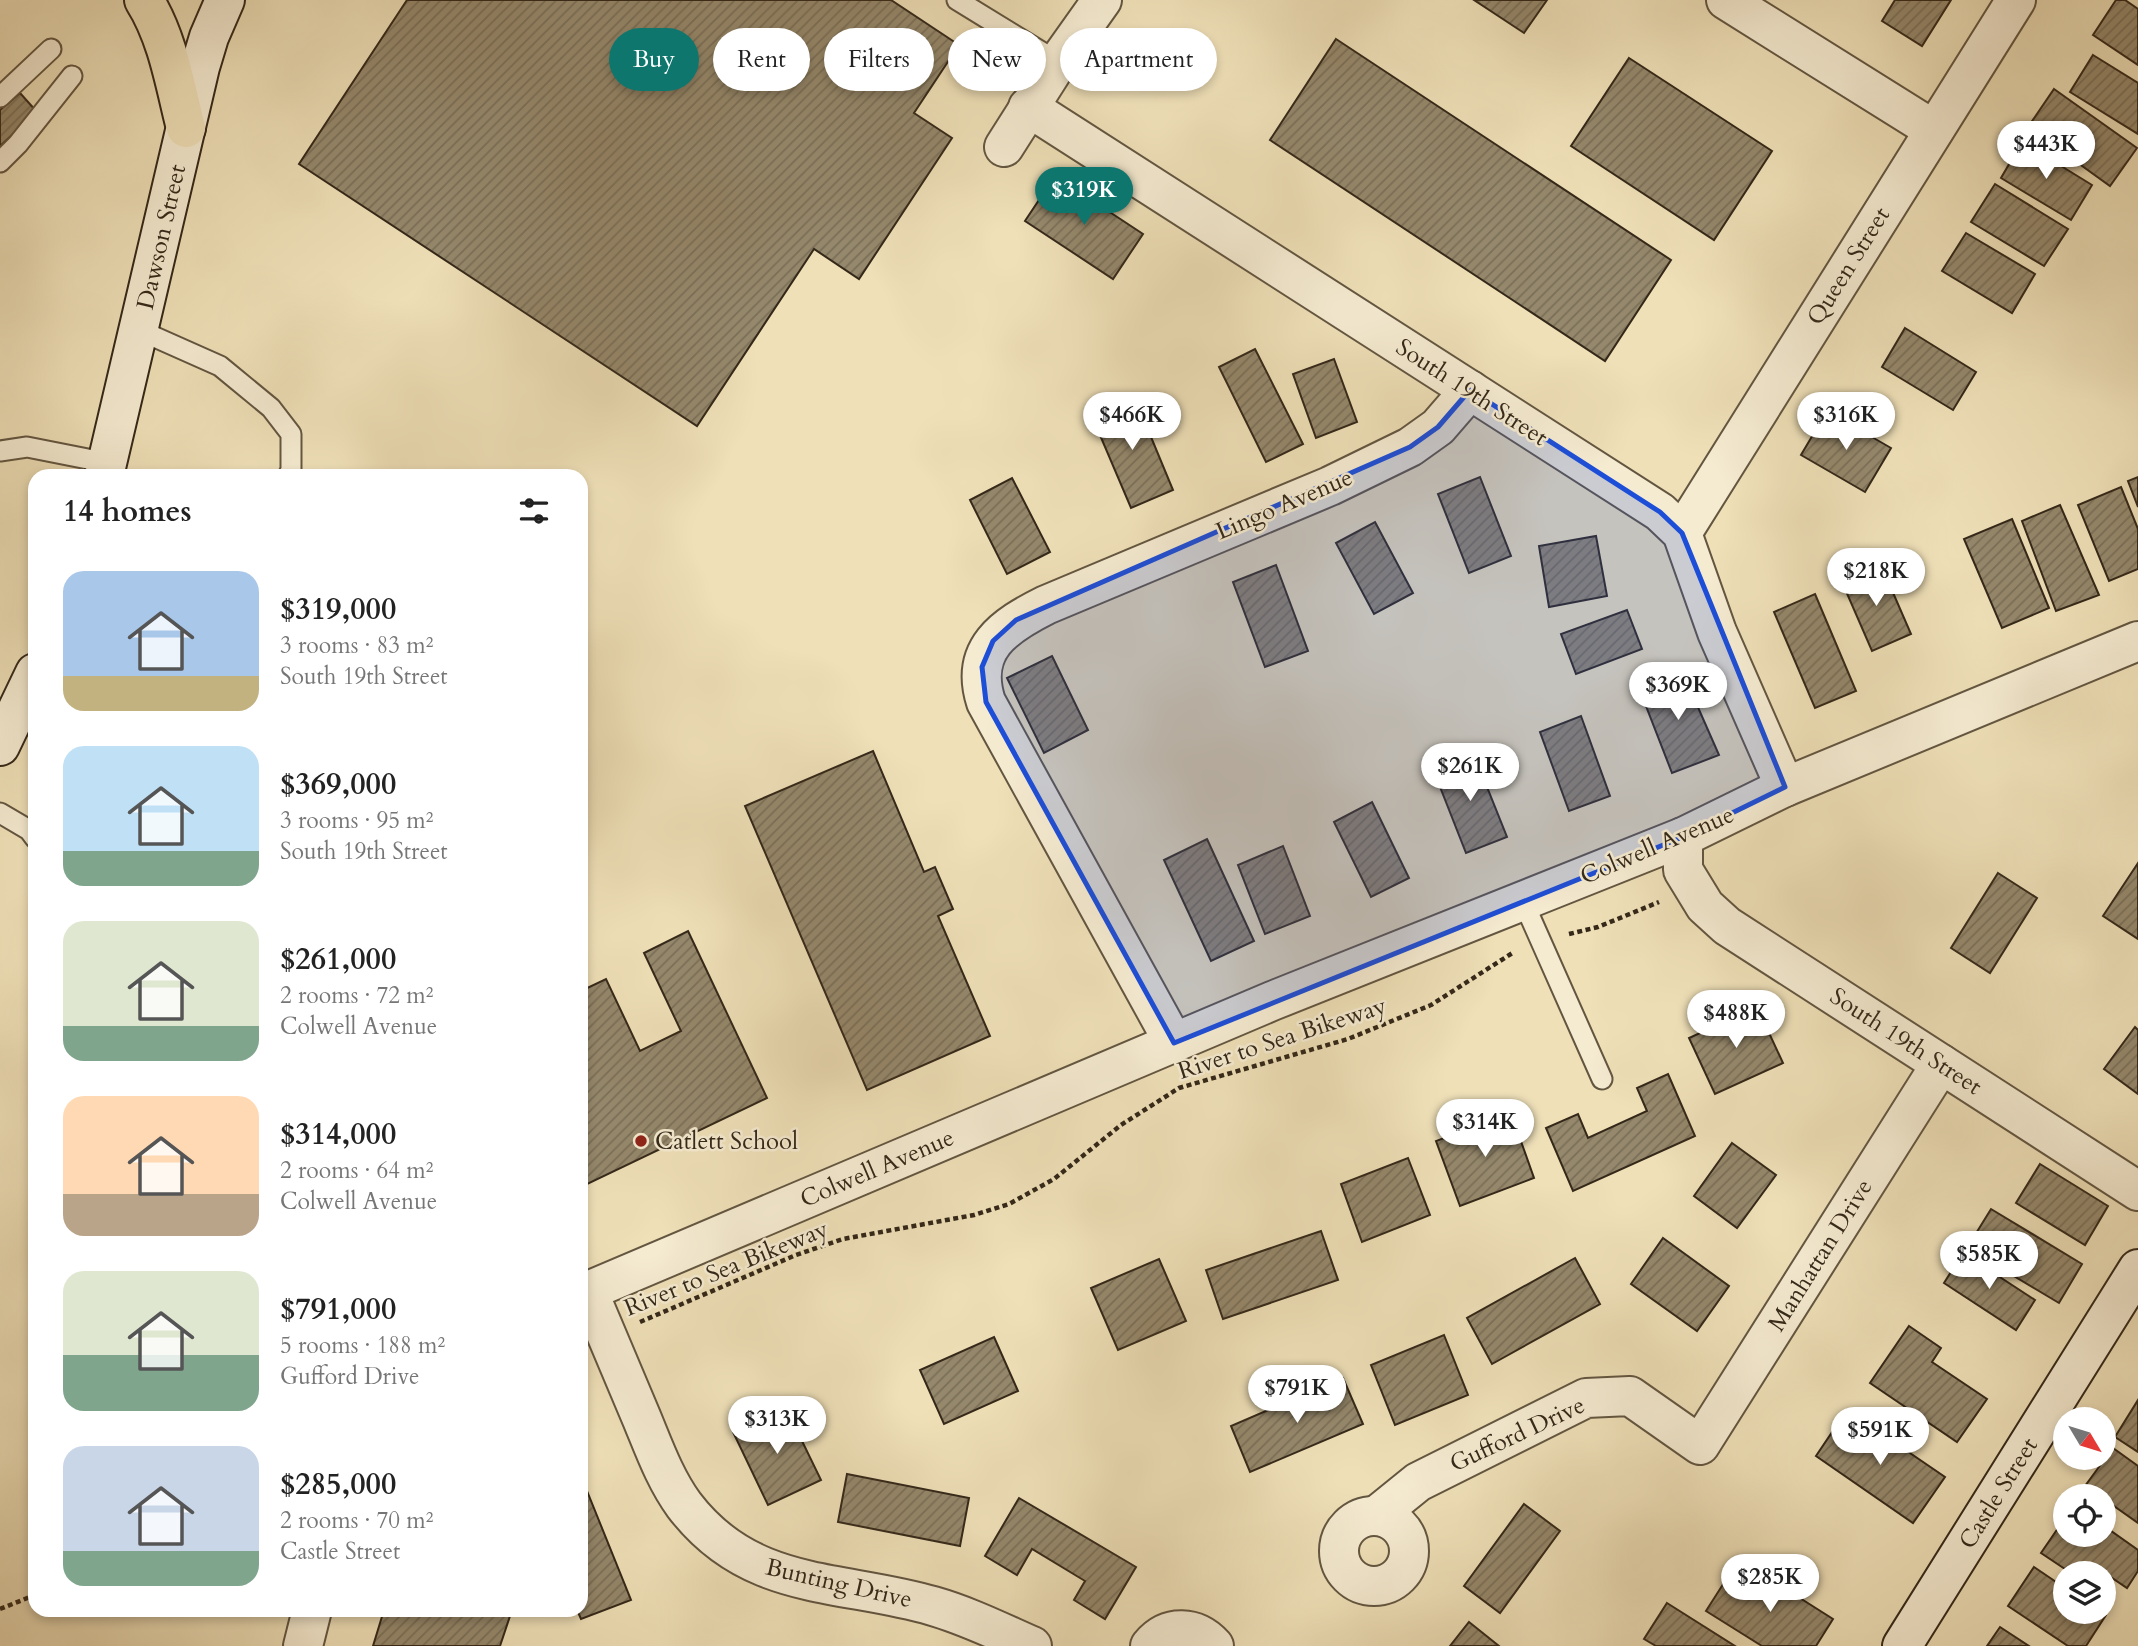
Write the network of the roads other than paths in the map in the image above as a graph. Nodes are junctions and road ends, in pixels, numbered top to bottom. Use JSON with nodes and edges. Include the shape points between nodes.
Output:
{"nodes":[{"id":1,"x":144,"y":0,"type":"edge"},
{"id":2,"x":225,"y":0,"type":"edge"},
{"id":3,"x":957,"y":0,"type":"edge"},
{"id":4,"x":1102,"y":0,"type":"edge"},
{"id":5,"x":1726,"y":0,"type":"edge"},
{"id":6,"x":2016,"y":0,"type":"edge"},
{"id":7,"x":51,"y":49,"type":"dead end"},
{"id":8,"x":1058,"y":62,"type":"junction"},
{"id":9,"x":72,"y":76,"type":"dead end"},
{"id":10,"x":0,"y":97,"type":"edge"},
{"id":11,"x":1028,"y":107,"type":"junction"},
{"id":12,"x":186,"y":128,"type":"junction"},
{"id":13,"x":1934,"y":130,"type":"junction"},
{"id":14,"x":1003,"y":147,"type":"dead end"},
{"id":15,"x":0,"y":162,"type":"edge"},
{"id":16,"x":139,"y":331,"type":"junction"},
{"id":17,"x":1470,"y":390,"type":"junction"},
{"id":18,"x":0,"y":451,"type":"edge"},
{"id":19,"x":103,"y":469,"type":"edge"},
{"id":20,"x":106,"y":469,"type":"edge"},
{"id":21,"x":291,"y":469,"type":"edge"},
{"id":22,"x":1682,"y":533,"type":"junction"},
{"id":23,"x":2138,"y":641,"type":"edge"},
{"id":24,"x":28,"y":688,"type":"edge"},
{"id":25,"x":0,"y":746,"type":"edge"},
{"id":26,"x":1785,"y":787,"type":"junction"},
{"id":27,"x":0,"y":813,"type":"edge"},
{"id":28,"x":28,"y":829,"type":"edge"},
{"id":29,"x":1683,"y":837,"type":"junction"},
{"id":30,"x":1523,"y":901,"type":"junction"},
{"id":31,"x":1174,"y":1043,"type":"junction"},
{"id":32,"x":1941,"y":1064,"type":"junction"},
{"id":33,"x":1602,"y":1079,"type":"dead end"},
{"id":34,"x":2138,"y":1191,"type":"edge"},
{"id":35,"x":2138,"y":1269,"type":"edge"},
{"id":36,"x":588,"y":1291,"type":"edge"},
{"id":37,"x":588,"y":1300,"type":"edge"},
{"id":38,"x":1700,"y":1445,"type":"joint"},
{"id":39,"x":1376,"y":1516,"type":"dead end"},
{"id":40,"x":310,"y":1617,"type":"edge"},
{"id":41,"x":303,"y":1646,"type":"edge"},
{"id":42,"x":1032,"y":1646,"type":"edge"},
{"id":43,"x":1150,"y":1646,"type":"edge"},
{"id":44,"x":1214,"y":1646,"type":"edge"},
{"id":45,"x":1902,"y":1646,"type":"edge"}],
"edges":[{"from":1,"to":12,"type":"main road","via":[[167,55]]},
{"from":2,"to":12,"type":"street","name":"Dawson Street","via":[[209,37]]},
{"from":3,"to":8,"type":"lane"},
{"from":4,"to":8,"type":"street"},
{"from":5,"to":13,"type":"street"},
{"from":6,"to":13,"type":"street","name":"Queen Street"},
{"from":7,"to":10,"type":"lane"},
{"from":8,"to":11,"type":"street"},
{"from":9,"to":15,"type":"lane"},
{"from":11,"to":14,"type":"street"},
{"from":11,"to":17,"type":"street","name":"South 19th Street"},
{"from":12,"to":16,"type":"street","name":"Dawson Street"},
{"from":13,"to":22,"type":"street","name":"Queen Street"},
{"from":16,"to":20,"type":"street","name":"Dawson Street"},
{"from":16,"to":21,"type":"lane","via":[[220,366],[271,408],[291,435]]},
{"from":17,"to":22,"type":"street","name":"South 19th Street","via":[[1660,512]]},
{"from":17,"to":31,"type":"street","name":"Lingo Avenue","via":[[1438,427],[1410,447],[1331,486],[1016,620],[993,641],[982,667],[986,702]]},
{"from":18,"to":19,"type":"lane","via":[[27,447]]},
{"from":22,"to":26,"type":"street","name":"South 19th Street","via":[[1717,632]]},
{"from":23,"to":26,"type":"street","name":"Colwell Avenue"},
{"from":24,"to":25,"type":"street"},
{"from":26,"to":29,"type":"street","name":"Colwell Avenue"},
{"from":27,"to":28,"type":"lane"},
{"from":29,"to":30,"type":"street","name":"Colwell Avenue"},
{"from":29,"to":32,"type":"street","name":"South 19th Street","via":[[1684,870],[1705,906],[1727,926]]},
{"from":30,"to":31,"type":"street","name":"Colwell Avenue"},
{"from":30,"to":33,"type":"lane"},
{"from":31,"to":36,"type":"street","name":"Colwell Avenue"},
{"from":32,"to":34,"type":"street","name":"South 19th Street"},
{"from":32,"to":38,"type":"street","name":"Manhattan Drive"},
{"from":35,"to":45,"type":"street","name":"Castle Street"},
{"from":37,"to":42,"type":"street","name":"Bunting Drive","via":[[672,1488],[707,1531],[733,1552],[800,1579],[933,1606]]},
{"from":38,"to":39,"type":"street","name":"Gufford Drive","via":[[1630,1396],[1586,1398],[1418,1482]]},
{"from":40,"to":41,"type":"street"},
{"from":43,"to":44,"type":"street","via":[[1161,1635],[1186,1629]]}]}
